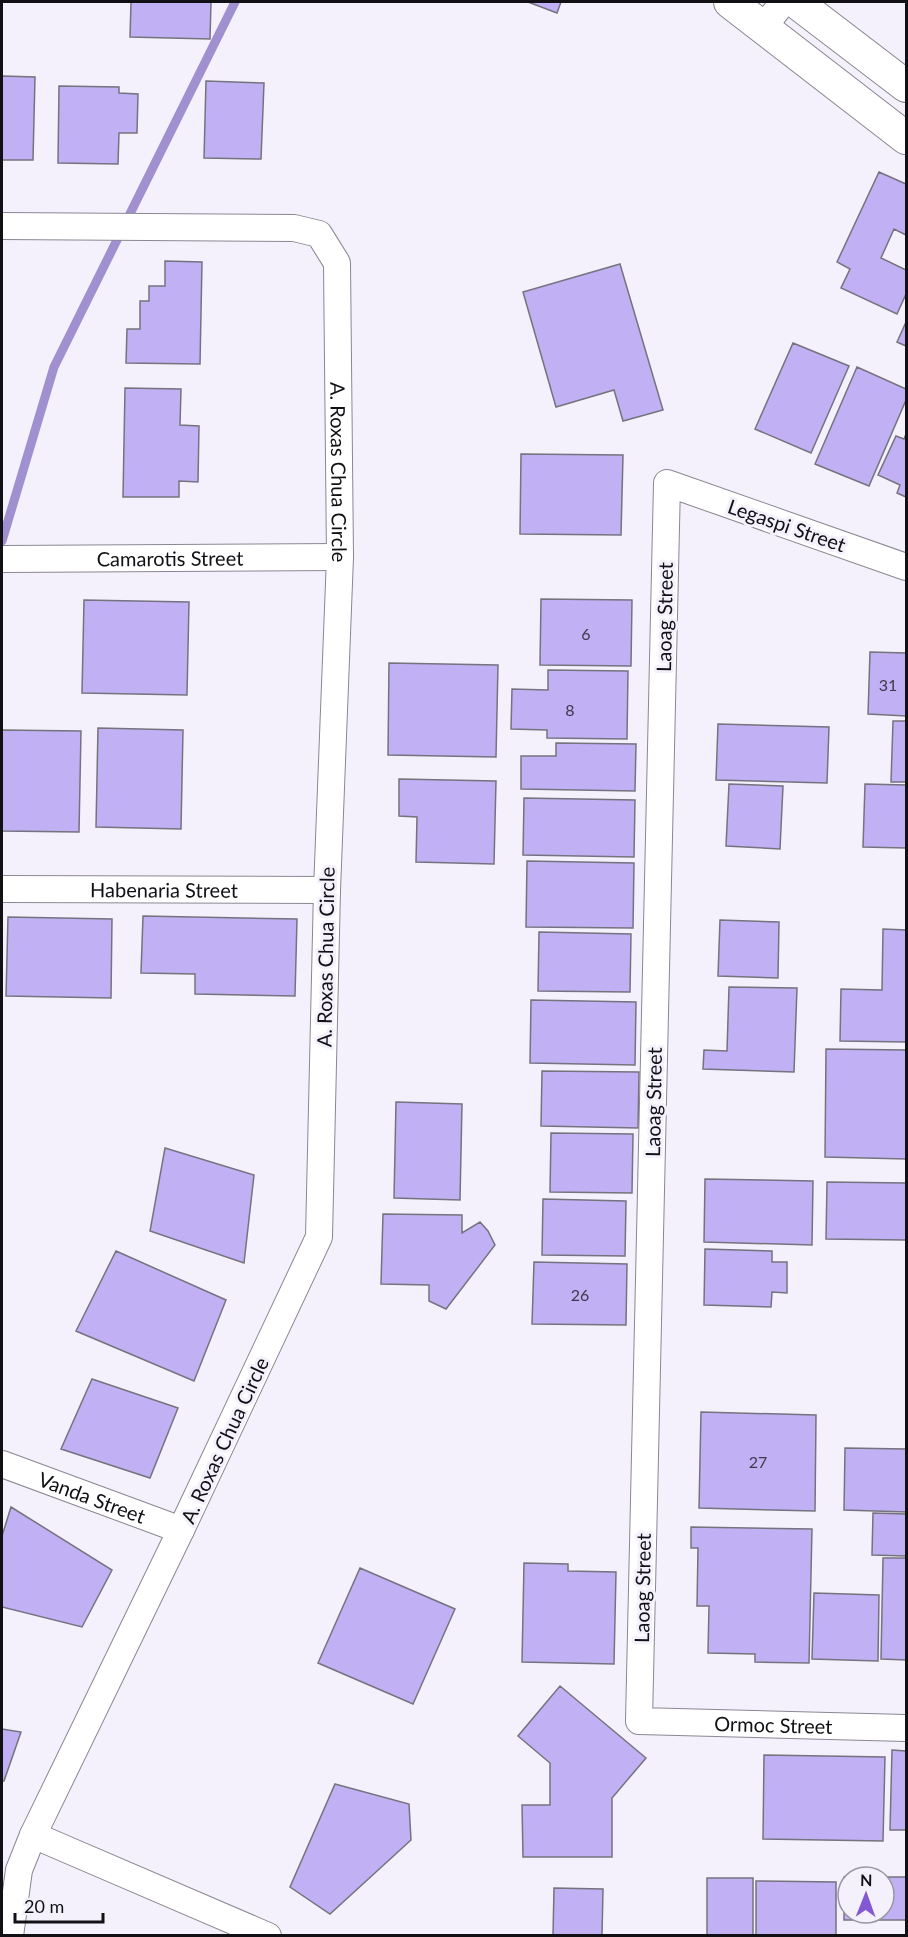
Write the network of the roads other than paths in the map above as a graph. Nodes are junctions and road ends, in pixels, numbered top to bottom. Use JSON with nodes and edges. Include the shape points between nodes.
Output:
{"nodes":[{"id":1,"x":730,"y":2,"type":"edge"},
{"id":2,"x":783,"y":2,"type":"edge"},
{"id":3,"x":796,"y":2,"type":"edge"},
{"id":4,"x":764,"y":27,"type":"junction"},
{"id":5,"x":906,"y":86,"type":"edge"},
{"id":6,"x":906,"y":138,"type":"edge"},
{"id":7,"x":2,"y":226,"type":"edge"},
{"id":8,"x":667,"y":483,"type":"joint"},
{"id":9,"x":340,"y":557,"type":"junction"},
{"id":10,"x":2,"y":559,"type":"edge"},
{"id":11,"x":906,"y":567,"type":"edge"},
{"id":12,"x":2,"y":889,"type":"edge"},
{"id":13,"x":327,"y":890,"type":"junction"},
{"id":14,"x":2,"y":1464,"type":"edge"},
{"id":15,"x":181,"y":1530,"type":"junction"},
{"id":16,"x":639,"y":1721,"type":"joint"},
{"id":17,"x":906,"y":1728,"type":"edge"},
{"id":18,"x":33,"y":1835,"type":"junction"},
{"id":19,"x":10,"y":1935,"type":"edge"},
{"id":20,"x":268,"y":1935,"type":"edge"}],
"edges":[{"from":1,"to":4,"type":"street"},
{"from":2,"to":4,"type":"street"},
{"from":3,"to":5,"type":"street"},
{"from":4,"to":6,"type":"street"},
{"from":7,"to":9,"type":"street","name":"A. Roxas Chua Circle","via":[[294,228],[319,234],[337,264]]},
{"from":8,"to":11,"type":"street","name":"Legaspi Street"},
{"from":8,"to":16,"type":"street","name":"Laoag Street"},
{"from":9,"to":10,"type":"street","name":"Camarotis Street"},
{"from":9,"to":13,"type":"street","name":"A. Roxas Chua Circle"},
{"from":12,"to":13,"type":"street","name":"Habenaria Street"},
{"from":13,"to":15,"type":"street","name":"A. Roxas Chua Circle","via":[[320,1237]]},
{"from":14,"to":15,"type":"street","name":"Vanda Street"},
{"from":15,"to":18,"type":"street","name":"A. Roxas Chua Circle"},
{"from":16,"to":17,"type":"street","name":"Ormoc Street"},
{"from":18,"to":19,"type":"street","name":"A. Roxas Chua Circle","via":[[19,1870]]},
{"from":18,"to":20,"type":"street"}]}
